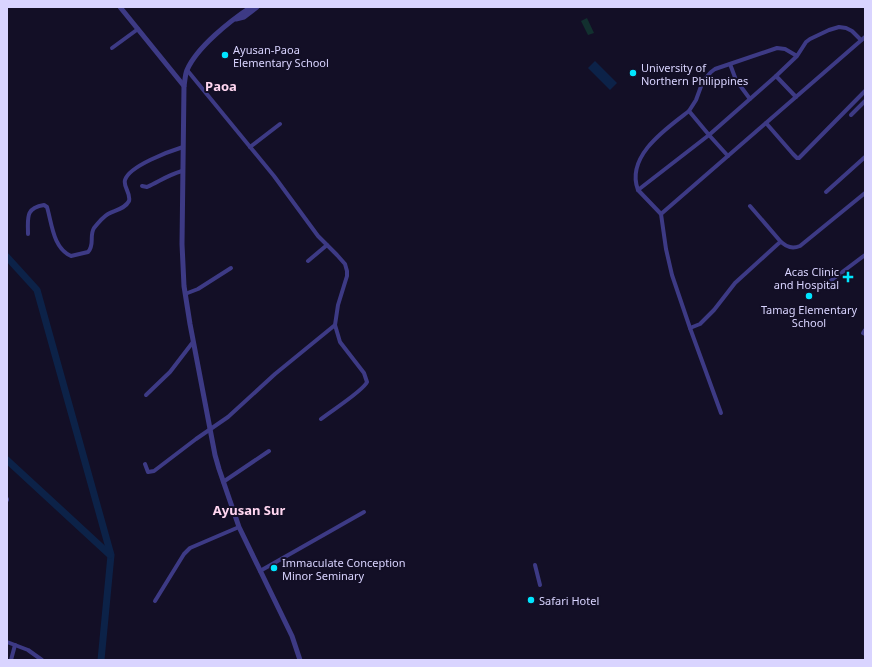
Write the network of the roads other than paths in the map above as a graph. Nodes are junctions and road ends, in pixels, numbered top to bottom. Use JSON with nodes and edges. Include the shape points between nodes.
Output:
{"nodes":[{"id":1,"x":120,"y":7,"type":"edge"},
{"id":2,"x":254,"y":8,"type":"edge"},
{"id":3,"x":138,"y":29,"type":"junction"},
{"id":4,"x":865,"y":37,"type":"edge"},
{"id":5,"x":861,"y":40,"type":"junction"},
{"id":6,"x":112,"y":48,"type":"dead end"},
{"id":7,"x":797,"y":56,"type":"junction"},
{"id":8,"x":730,"y":64,"type":"junction"},
{"id":9,"x":187,"y":70,"type":"junction"},
{"id":10,"x":776,"y":76,"type":"junction"},
{"id":11,"x":184,"y":86,"type":"junction"},
{"id":12,"x":865,"y":91,"type":"edge"},
{"id":13,"x":796,"y":97,"type":"junction"},
{"id":14,"x":750,"y":99,"type":"junction"},
{"id":15,"x":865,"y":101,"type":"edge"},
{"id":16,"x":689,"y":111,"type":"junction"},
{"id":17,"x":851,"y":115,"type":"dead end"},
{"id":18,"x":766,"y":123,"type":"junction"},
{"id":19,"x":280,"y":124,"type":"dead end"},
{"id":20,"x":709,"y":135,"type":"junction"},
{"id":21,"x":182,"y":147,"type":"junction"},
{"id":22,"x":250,"y":147,"type":"junction"},
{"id":23,"x":728,"y":156,"type":"junction"},
{"id":24,"x":865,"y":157,"type":"edge"},
{"id":25,"x":182,"y":171,"type":"junction"},
{"id":26,"x":142,"y":186,"type":"dead end"},
{"id":27,"x":638,"y":190,"type":"junction"},
{"id":28,"x":826,"y":192,"type":"dead end"},
{"id":29,"x":865,"y":193,"type":"edge"},
{"id":30,"x":750,"y":206,"type":"dead end"},
{"id":31,"x":661,"y":214,"type":"junction"},
{"id":32,"x":28,"y":234,"type":"dead end"},
{"id":33,"x":781,"y":242,"type":"junction"},
{"id":34,"x":327,"y":245,"type":"junction"},
{"id":35,"x":865,"y":255,"type":"edge"},
{"id":36,"x":308,"y":261,"type":"dead end"},
{"id":37,"x":231,"y":268,"type":"dead end"},
{"id":38,"x":825,"y":285,"type":"dead end"},
{"id":39,"x":185,"y":294,"type":"junction"},
{"id":40,"x":335,"y":325,"type":"junction"},
{"id":41,"x":690,"y":328,"type":"junction"},
{"id":42,"x":193,"y":342,"type":"junction"},
{"id":43,"x":146,"y":395,"type":"dead end"},
{"id":44,"x":721,"y":413,"type":"dead end"},
{"id":45,"x":321,"y":418,"type":"dead end"},
{"id":46,"x":211,"y":430,"type":"junction"},
{"id":47,"x":269,"y":451,"type":"dead end"},
{"id":48,"x":145,"y":464,"type":"dead end"},
{"id":49,"x":223,"y":482,"type":"junction"},
{"id":50,"x":364,"y":512,"type":"dead end"},
{"id":51,"x":239,"y":527,"type":"junction"},
{"id":52,"x":535,"y":565,"type":"dead end"},
{"id":53,"x":260,"y":571,"type":"junction"},
{"id":54,"x":540,"y":585,"type":"dead end"},
{"id":55,"x":155,"y":601,"type":"dead end"},
{"id":56,"x":7,"y":642,"type":"edge"},
{"id":57,"x":15,"y":645,"type":"junction"},
{"id":58,"x":11,"y":660,"type":"edge"},
{"id":59,"x":42,"y":660,"type":"edge"},
{"id":60,"x":300,"y":660,"type":"edge"}],
"edges":[{"from":1,"to":3,"type":"street"},
{"from":2,"to":9,"type":"street","via":[[222,29]]},
{"from":3,"to":6,"type":"street"},
{"from":3,"to":11,"type":"street"},
{"from":4,"to":5,"type":"street"},
{"from":5,"to":7,"type":"street","via":[[852,31],[839,27],[816,35],[806,42]]},
{"from":5,"to":13,"type":"street"},
{"from":7,"to":8,"type":"street","via":[[785,49],[777,48]]},
{"from":7,"to":10,"type":"street"},
{"from":8,"to":14,"type":"street","via":[[736,80]]},
{"from":8,"to":16,"type":"street","via":[[715,69],[706,77]]},
{"from":9,"to":11,"type":"street"},
{"from":9,"to":22,"type":"street"},
{"from":10,"to":13,"type":"street"},
{"from":10,"to":14,"type":"street"},
{"from":11,"to":21,"type":"street"},
{"from":12,"to":18,"type":"street","via":[[799,158],[792,154]]},
{"from":13,"to":18,"type":"street"},
{"from":14,"to":20,"type":"street"},
{"from":15,"to":17,"type":"street"},
{"from":16,"to":20,"type":"street"},
{"from":16,"to":27,"type":"street","via":[[648,146],[635,177]]},
{"from":18,"to":23,"type":"street"},
{"from":19,"to":22,"type":"street"},
{"from":20,"to":23,"type":"street"},
{"from":20,"to":27,"type":"street"},
{"from":21,"to":25,"type":"street"},
{"from":21,"to":32,"type":"street","via":[[160,155],[125,179],[130,201],[106,216],[95,227],[92,246],[88,252],[71,256],[60,248],[44,205],[29,213]]},
{"from":22,"to":34,"type":"street"},
{"from":23,"to":31,"type":"street"},
{"from":24,"to":28,"type":"street"},
{"from":25,"to":26,"type":"street","via":[[147,187]]},
{"from":25,"to":39,"type":"street"},
{"from":27,"to":31,"type":"street"},
{"from":29,"to":33,"type":"street","via":[[800,246],[787,247]]},
{"from":30,"to":33,"type":"street"},
{"from":31,"to":41,"type":"street","via":[[672,275]]},
{"from":33,"to":41,"type":"street","via":[[735,283],[700,324]]},
{"from":34,"to":36,"type":"street"},
{"from":34,"to":40,"type":"street","via":[[343,262],[347,271]]},
{"from":35,"to":38,"type":"street"},
{"from":37,"to":39,"type":"street","via":[[198,289]]},
{"from":39,"to":42,"type":"street"},
{"from":40,"to":45,"type":"street","via":[[340,342],[364,373],[367,382],[356,394]]},
{"from":40,"to":46,"type":"street"},
{"from":41,"to":44,"type":"street"},
{"from":42,"to":43,"type":"street","via":[[170,372]]},
{"from":42,"to":46,"type":"street"},
{"from":46,"to":48,"type":"street","via":[[154,471],[148,472]]},
{"from":46,"to":49,"type":"street"},
{"from":47,"to":49,"type":"street"},
{"from":49,"to":51,"type":"street"},
{"from":50,"to":53,"type":"street"},
{"from":51,"to":53,"type":"street"},
{"from":51,"to":55,"type":"street","via":[[190,548]]},
{"from":52,"to":54,"type":"street"},
{"from":53,"to":60,"type":"street","via":[[292,636]]},
{"from":56,"to":57,"type":"street"},
{"from":57,"to":58,"type":"street"},
{"from":57,"to":59,"type":"street"}]}
